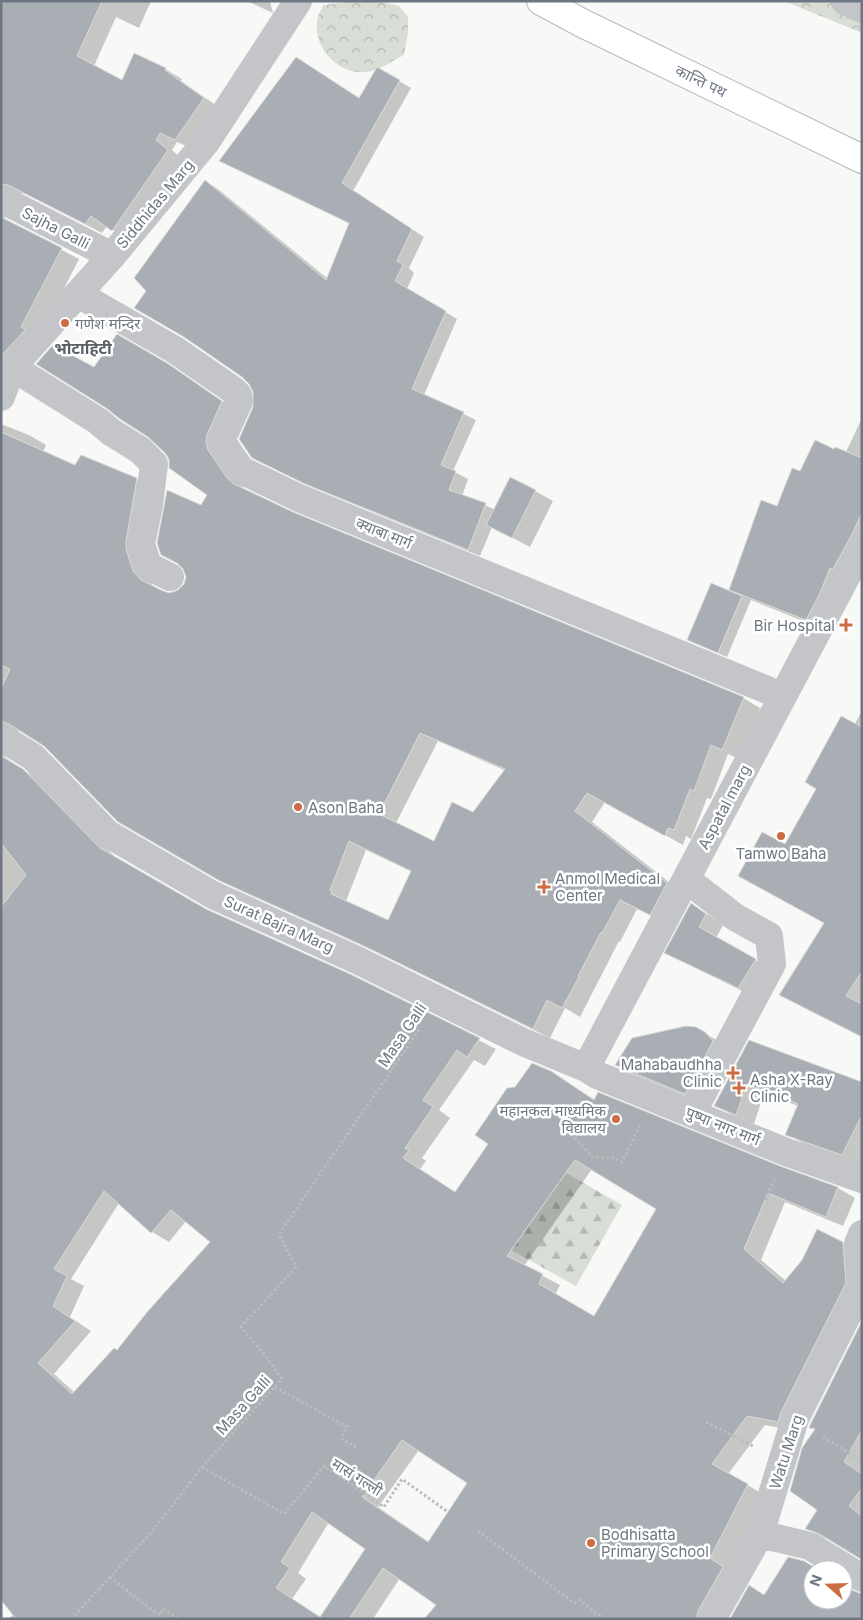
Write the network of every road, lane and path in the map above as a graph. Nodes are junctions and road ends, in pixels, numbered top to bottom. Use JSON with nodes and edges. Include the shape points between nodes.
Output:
{"nodes":[{"id":1,"x":298,"y":1,"type":"edge"},
{"id":2,"x":541,"y":1,"type":"edge"},
{"id":3,"x":845,"y":1,"type":"edge"},
{"id":4,"x":862,"y":9,"type":"edge"},
{"id":5,"x":862,"y":159,"type":"edge"},
{"id":6,"x":1,"y":200,"type":"edge"},
{"id":7,"x":112,"y":256,"type":"junction"},
{"id":8,"x":78,"y":294,"type":"junction"},
{"id":9,"x":12,"y":367,"type":"junction"},
{"id":10,"x":1,"y":397,"type":"edge"},
{"id":11,"x":862,"y":547,"type":"edge"},
{"id":12,"x":170,"y":577,"type":"dead end"},
{"id":13,"x":782,"y":696,"type":"junction"},
{"id":14,"x":1,"y":737,"type":"edge"},
{"id":15,"x":686,"y":879,"type":"junction"},
{"id":16,"x":439,"y":1001,"type":"junction"},
{"id":17,"x":591,"y":1071,"type":"junction"},
{"id":18,"x":654,"y":1098,"type":"junction"},
{"id":19,"x":692,"y":1113,"type":"junction"},
{"id":20,"x":862,"y":1179,"type":"edge"},
{"id":21,"x":862,"y":1234,"type":"edge"},
{"id":22,"x":862,"y":1285,"type":"edge"},
{"id":23,"x":275,"y":1387,"type":"junction"},
{"id":24,"x":795,"y":1420,"type":"junction"},
{"id":25,"x":706,"y":1422,"type":"dead end"},
{"id":26,"x":358,"y":1449,"type":"dead end"},
{"id":27,"x":782,"y":1461,"type":"junction"},
{"id":28,"x":862,"y":1462,"type":"edge"},
{"id":29,"x":202,"y":1467,"type":"junction"},
{"id":30,"x":448,"y":1512,"type":"dead end"},
{"id":31,"x":478,"y":1531,"type":"dead end"},
{"id":32,"x":760,"y":1534,"type":"junction"},
{"id":33,"x":110,"y":1577,"type":"junction"},
{"id":34,"x":862,"y":1578,"type":"edge"},
{"id":35,"x":71,"y":1619,"type":"edge"},
{"id":36,"x":179,"y":1619,"type":"edge"},
{"id":37,"x":605,"y":1619,"type":"edge"},
{"id":38,"x":712,"y":1619,"type":"edge"}],
"edges":[{"from":1,"to":7,"type":"street","name":"Siddhidas Marg","via":[[206,142]]},
{"from":2,"to":5,"type":"main road","name":"कान्ति पथ"},
{"from":3,"to":4,"type":"street"},
{"from":6,"to":7,"type":"street","name":"Sajha Galli"},
{"from":7,"to":8,"type":"street","name":"Siddhidas Marg"},
{"from":8,"to":9,"type":"street","name":"Siddhidas Marg"},
{"from":8,"to":13,"type":"street","name":"क्याबा मार्ग","via":[[175,350],[238,395],[239,401],[221,441],[241,470],[299,498]]},
{"from":9,"to":10,"type":"street","name":"Siddhidas Marg"},
{"from":9,"to":12,"type":"street","via":[[98,421],[140,450],[154,464],[141,544],[148,566]]},
{"from":11,"to":13,"type":"street","name":"Aspatal marg"},
{"from":13,"to":15,"type":"street","name":"Aspatal marg"},
{"from":14,"to":16,"type":"street","name":"Surat Bajra Marg","via":[[33,757],[108,834],[213,895]]},
{"from":15,"to":17,"type":"street","name":"Aspatal marg"},
{"from":15,"to":19,"type":"street","via":[[735,917],[769,936],[772,964]]},
{"from":16,"to":17,"type":"street","name":"Surat Bajra Marg"},
{"from":16,"to":23,"type":"path","name":"Masa Galli","via":[[279,1234],[296,1266],[240,1327],[282,1379]]},
{"from":17,"to":18,"type":"street","name":"पुष्पा नगर मार्ग"},
{"from":17,"to":18,"type":"path","via":[[565,1128],[593,1157],[614,1158],[622,1162]]},
{"from":18,"to":19,"type":"street","name":"पुष्पा नगर मार्ग"},
{"from":19,"to":20,"type":"street","name":"पुष्पा नगर मार्ग"},
{"from":21,"to":22,"type":"street","name":"Watu Marg","via":[[858,1244]]},
{"from":22,"to":24,"type":"street","name":"Watu Marg"},
{"from":23,"to":26,"type":"path","name":"मासं गल्ली","via":[[347,1427],[341,1438]]},
{"from":23,"to":29,"type":"path","name":"Masa Galli"},
{"from":24,"to":27,"type":"street","name":"Watu Marg"},
{"from":24,"to":28,"type":"path"},
{"from":25,"to":27,"type":"path"},
{"from":27,"to":32,"type":"street","name":"Watu Marg"},
{"from":29,"to":30,"type":"path","name":"मासं गल्ली","via":[[284,1514],[324,1466],[384,1507],[402,1479]]},
{"from":29,"to":33,"type":"path","name":"Masa Galli","via":[[151,1533]]},
{"from":31,"to":37,"type":"path","via":[[574,1603],[579,1600]]},
{"from":32,"to":34,"type":"street","via":[[810,1546]]},
{"from":32,"to":38,"type":"street","name":"Watu Marg"},
{"from":33,"to":35,"type":"path","name":"Masa Galli"},
{"from":33,"to":36,"type":"path","via":[[160,1615],[163,1609]]}]}
